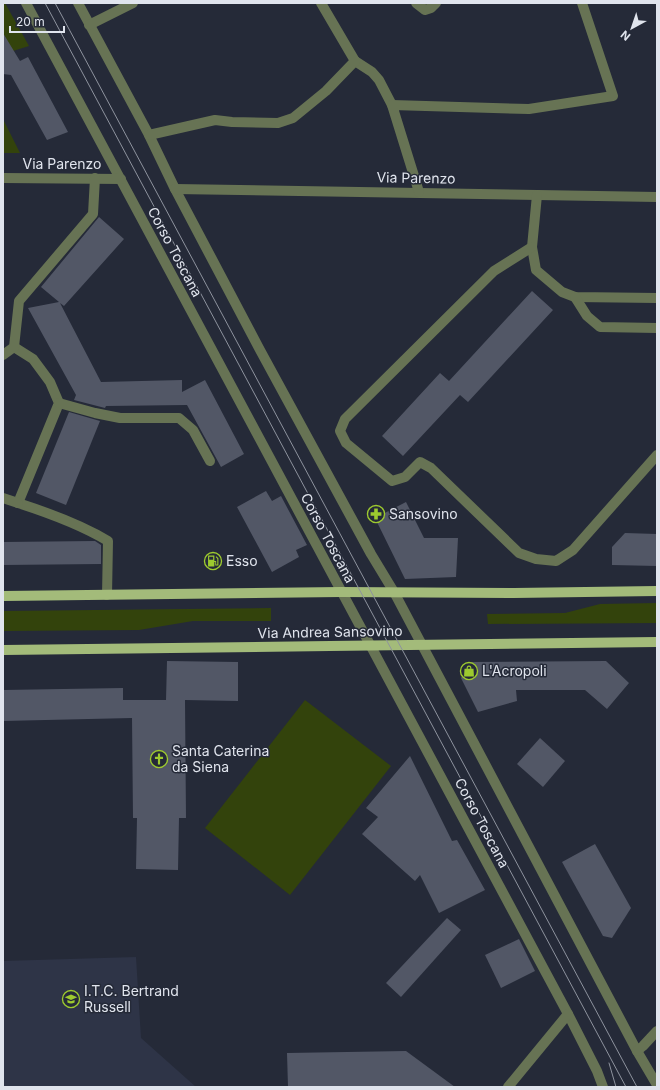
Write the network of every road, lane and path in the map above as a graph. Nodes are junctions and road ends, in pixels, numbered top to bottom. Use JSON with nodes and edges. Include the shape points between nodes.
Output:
{"nodes":[{"id":1,"x":26,"y":3,"type":"edge"},
{"id":2,"x":78,"y":3,"type":"edge"},
{"id":3,"x":133,"y":3,"type":"edge"},
{"id":4,"x":416,"y":3,"type":"edge"},
{"id":5,"x":436,"y":3,"type":"edge"},
{"id":6,"x":582,"y":3,"type":"edge"},
{"id":7,"x":324,"y":4,"type":"edge"},
{"id":8,"x":89,"y":25,"type":"junction"},
{"id":9,"x":355,"y":61,"type":"junction"},
{"id":10,"x":392,"y":105,"type":"junction"},
{"id":11,"x":149,"y":135,"type":"junction"},
{"id":12,"x":3,"y":178,"type":"edge"},
{"id":13,"x":95,"y":178,"type":"junction"},
{"id":14,"x":121,"y":179,"type":"junction"},
{"id":15,"x":175,"y":188,"type":"junction"},
{"id":16,"x":419,"y":192,"type":"junction"},
{"id":17,"x":537,"y":195,"type":"junction"},
{"id":18,"x":657,"y":197,"type":"edge"},
{"id":19,"x":532,"y":247,"type":"junction"},
{"id":20,"x":575,"y":297,"type":"junction"},
{"id":21,"x":657,"y":298,"type":"edge"},
{"id":22,"x":657,"y":328,"type":"edge"},
{"id":23,"x":14,"y":347,"type":"junction"},
{"id":24,"x":3,"y":356,"type":"edge"},
{"id":25,"x":59,"y":403,"type":"junction"},
{"id":26,"x":657,"y":455,"type":"edge"},
{"id":27,"x":210,"y":461,"type":"dead end"},
{"id":28,"x":3,"y":498,"type":"edge"},
{"id":29,"x":18,"y":503,"type":"junction"},
{"id":30,"x":657,"y":591,"type":"edge"},
{"id":31,"x":341,"y":592,"type":"junction"},
{"id":32,"x":394,"y":592,"type":"junction"},
{"id":33,"x":107,"y":595,"type":"junction"},
{"id":34,"x":3,"y":596,"type":"edge"},
{"id":35,"x":657,"y":642,"type":"edge"},
{"id":36,"x":422,"y":644,"type":"junction"},
{"id":37,"x":371,"y":646,"type":"junction"},
{"id":38,"x":3,"y":650,"type":"edge"},
{"id":39,"x":568,"y":1014,"type":"junction"},
{"id":40,"x":657,"y":1031,"type":"edge"},
{"id":41,"x":637,"y":1051,"type":"junction"},
{"id":42,"x":657,"y":1084,"type":"edge"},
{"id":43,"x":508,"y":1087,"type":"edge"},
{"id":44,"x":603,"y":1087,"type":"edge"}],
"edges":[{"from":1,"to":14,"type":"street","name":"Corso Toscana"},
{"from":2,"to":8,"type":"street"},
{"from":3,"to":8,"type":"street"},
{"from":4,"to":5,"type":"street","via":[[425,10]]},
{"from":6,"to":10,"type":"street","via":[[613,96],[529,109]]},
{"from":7,"to":9,"type":"street"},
{"from":8,"to":11,"type":"street"},
{"from":9,"to":10,"type":"street","via":[[379,80]]},
{"from":9,"to":11,"type":"street","via":[[326,92],[293,118],[278,123],[215,120]]},
{"from":10,"to":16,"type":"street"},
{"from":11,"to":15,"type":"street"},
{"from":12,"to":13,"type":"street","name":"Via Parenzo"},
{"from":13,"to":14,"type":"street","name":"Via Parenzo"},
{"from":13,"to":23,"type":"street","via":[[93,214],[19,301]]},
{"from":14,"to":31,"type":"street","name":"Corso Toscana"},
{"from":15,"to":16,"type":"street","name":"Via Parenzo"},
{"from":15,"to":32,"type":"street","via":[[260,350]]},
{"from":16,"to":17,"type":"street","name":"Via Parenzo"},
{"from":17,"to":18,"type":"street","name":"Via Parenzo"},
{"from":17,"to":19,"type":"street"},
{"from":19,"to":20,"type":"street","via":[[536,270],[562,292]]},
{"from":19,"to":26,"type":"street","via":[[494,271],[345,419],[340,430],[346,443],[392,481],[406,476],[420,462],[431,468],[519,553],[536,559],[556,561],[573,550]]},
{"from":20,"to":21,"type":"street"},
{"from":20,"to":22,"type":"street","via":[[587,316],[600,327]]},
{"from":23,"to":24,"type":"street"},
{"from":23,"to":25,"type":"street","via":[[33,359],[50,382]]},
{"from":25,"to":27,"type":"street","via":[[120,418],[179,418],[193,430]]},
{"from":25,"to":29,"type":"street"},
{"from":28,"to":29,"type":"street"},
{"from":29,"to":33,"type":"street","via":[[52,514],[108,541]]},
{"from":30,"to":32,"type":"main road"},
{"from":31,"to":32,"type":"main road"},
{"from":31,"to":33,"type":"main road"},
{"from":31,"to":37,"type":"street","name":"Corso Toscana"},
{"from":32,"to":36,"type":"street"},
{"from":33,"to":34,"type":"main road"},
{"from":35,"to":36,"type":"main road","name":"Via Andrea Sansovino"},
{"from":36,"to":37,"type":"main road","name":"Via Andrea Sansovino"},
{"from":36,"to":41,"type":"street"},
{"from":37,"to":38,"type":"main road","name":"Via Andrea Sansovino"},
{"from":37,"to":39,"type":"street","name":"Corso Toscana"},
{"from":39,"to":43,"type":"street"},
{"from":39,"to":44,"type":"street","name":"Corso Toscana"},
{"from":40,"to":41,"type":"street"},
{"from":41,"to":42,"type":"street"}]}
